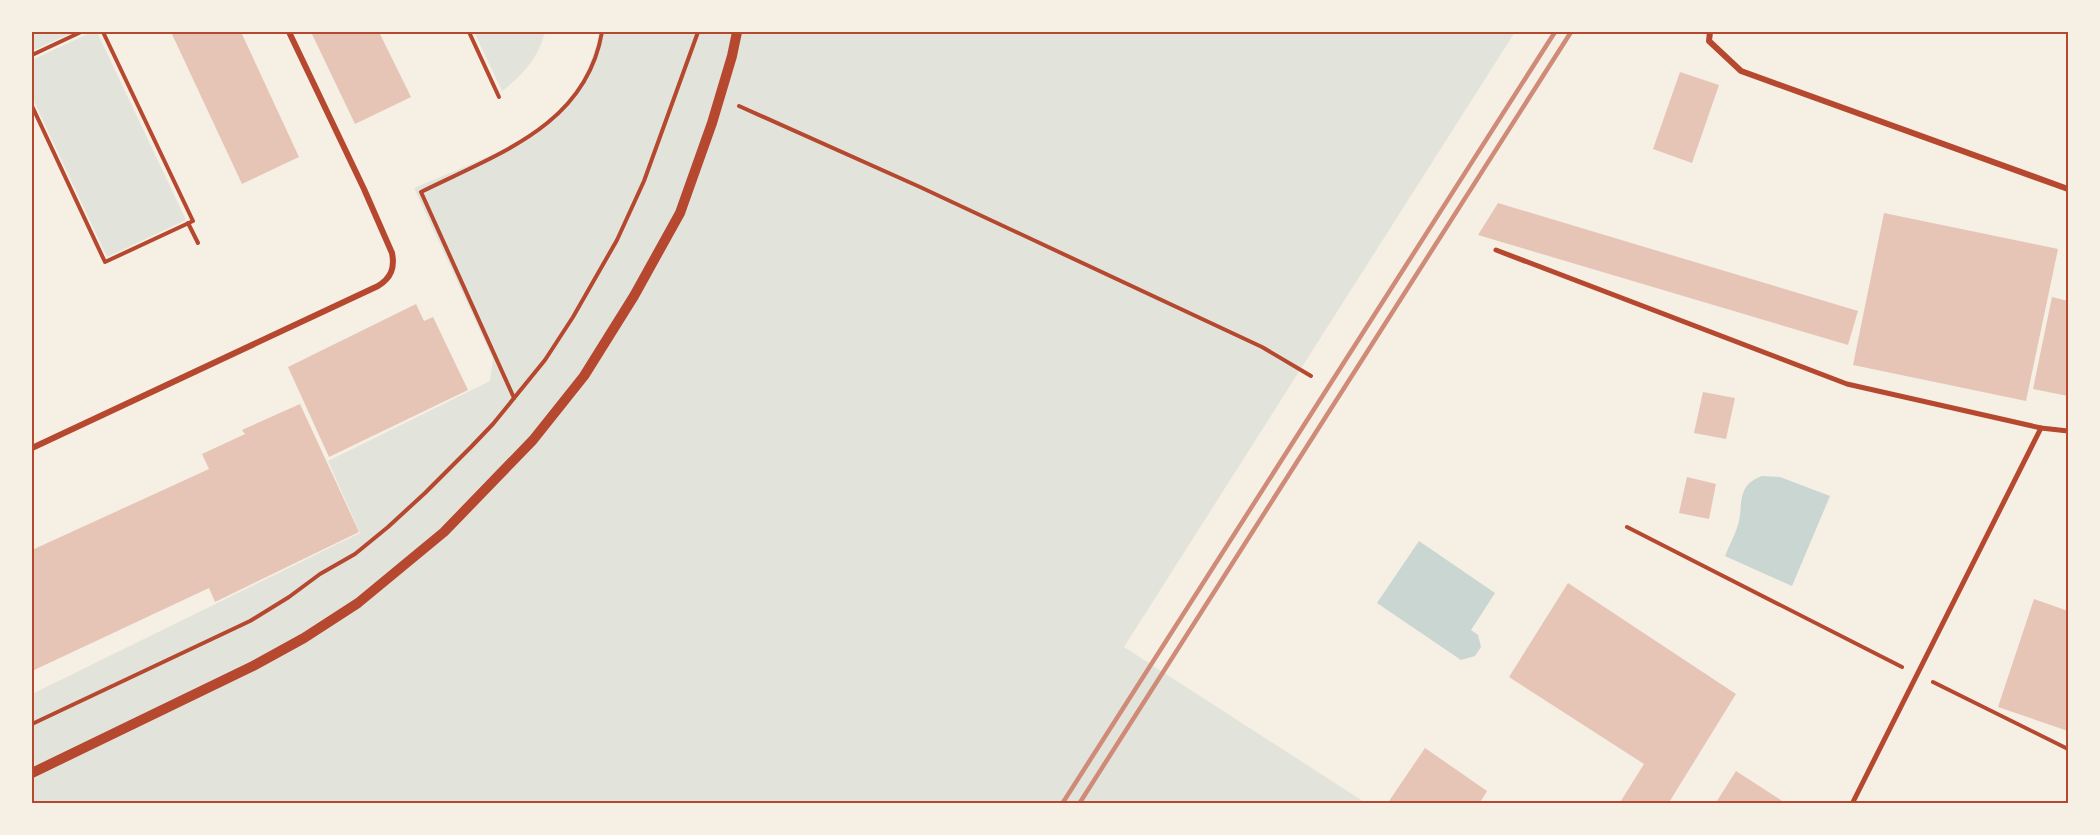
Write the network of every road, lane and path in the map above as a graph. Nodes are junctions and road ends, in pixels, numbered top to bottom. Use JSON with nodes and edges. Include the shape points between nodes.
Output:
{"nodes":[{"id":1,"x":81,"y":32,"type":"edge"},
{"id":2,"x":103,"y":32,"type":"edge"},
{"id":3,"x":289,"y":32,"type":"edge"},
{"id":4,"x":469,"y":32,"type":"edge"},
{"id":5,"x":602,"y":32,"type":"edge"},
{"id":6,"x":698,"y":32,"type":"edge"},
{"id":7,"x":737,"y":32,"type":"edge"},
{"id":8,"x":1710,"y":32,"type":"edge"},
{"id":9,"x":32,"y":55,"type":"edge"},
{"id":10,"x":499,"y":97,"type":"dead end"},
{"id":11,"x":718,"y":101,"type":"junction"},
{"id":12,"x":32,"y":106,"type":"edge"},
{"id":13,"x":2068,"y":189,"type":"edge"},
{"id":14,"x":188,"y":223,"type":"junction"},
{"id":15,"x":198,"y":243,"type":"dead end"},
{"id":16,"x":1496,"y":250,"type":"dead end"},
{"id":17,"x":1311,"y":376,"type":"dead end"},
{"id":18,"x":514,"y":398,"type":"junction"},
{"id":19,"x":2042,"y":428,"type":"junction"},
{"id":20,"x":2068,"y":431,"type":"edge"},
{"id":21,"x":32,"y":448,"type":"edge"},
{"id":22,"x":1627,"y":527,"type":"dead end"},
{"id":23,"x":1917,"y":675,"type":"junction"},
{"id":24,"x":32,"y":724,"type":"edge"},
{"id":25,"x":2068,"y":749,"type":"edge"},
{"id":26,"x":32,"y":773,"type":"edge"},
{"id":27,"x":1852,"y":804,"type":"edge"}],
"edges":[{"from":1,"to":9,"type":"path"},
{"from":2,"to":14,"type":"path","via":[[193,221]]},
{"from":3,"to":21,"type":"street","via":[[392,253],[394,262],[387,281]]},
{"from":4,"to":10,"type":"path"},
{"from":5,"to":18,"type":"path","via":[[586,77],[560,113],[525,140],[421,192]]},
{"from":6,"to":18,"type":"path","via":[[644,181],[617,240],[573,318]]},
{"from":7,"to":11,"type":"street"},
{"from":8,"to":13,"type":"street","via":[[1709,40],[1741,71]]},
{"from":11,"to":17,"type":"path","via":[[745,108],[931,192],[1262,347]]},
{"from":11,"to":26,"type":"street","via":[[680,213],[584,376],[533,440],[444,532],[358,603],[304,638],[243,672]]},
{"from":12,"to":14,"type":"path","via":[[105,262]]},
{"from":14,"to":15,"type":"path"},
{"from":16,"to":19,"type":"street","via":[[1846,384]]},
{"from":18,"to":24,"type":"path","via":[[425,493],[355,554],[250,621]]},
{"from":19,"to":20,"type":"street"},
{"from":19,"to":23,"type":"street"},
{"from":22,"to":23,"type":"path"},
{"from":23,"to":25,"type":"path"},
{"from":23,"to":27,"type":"street"}]}
